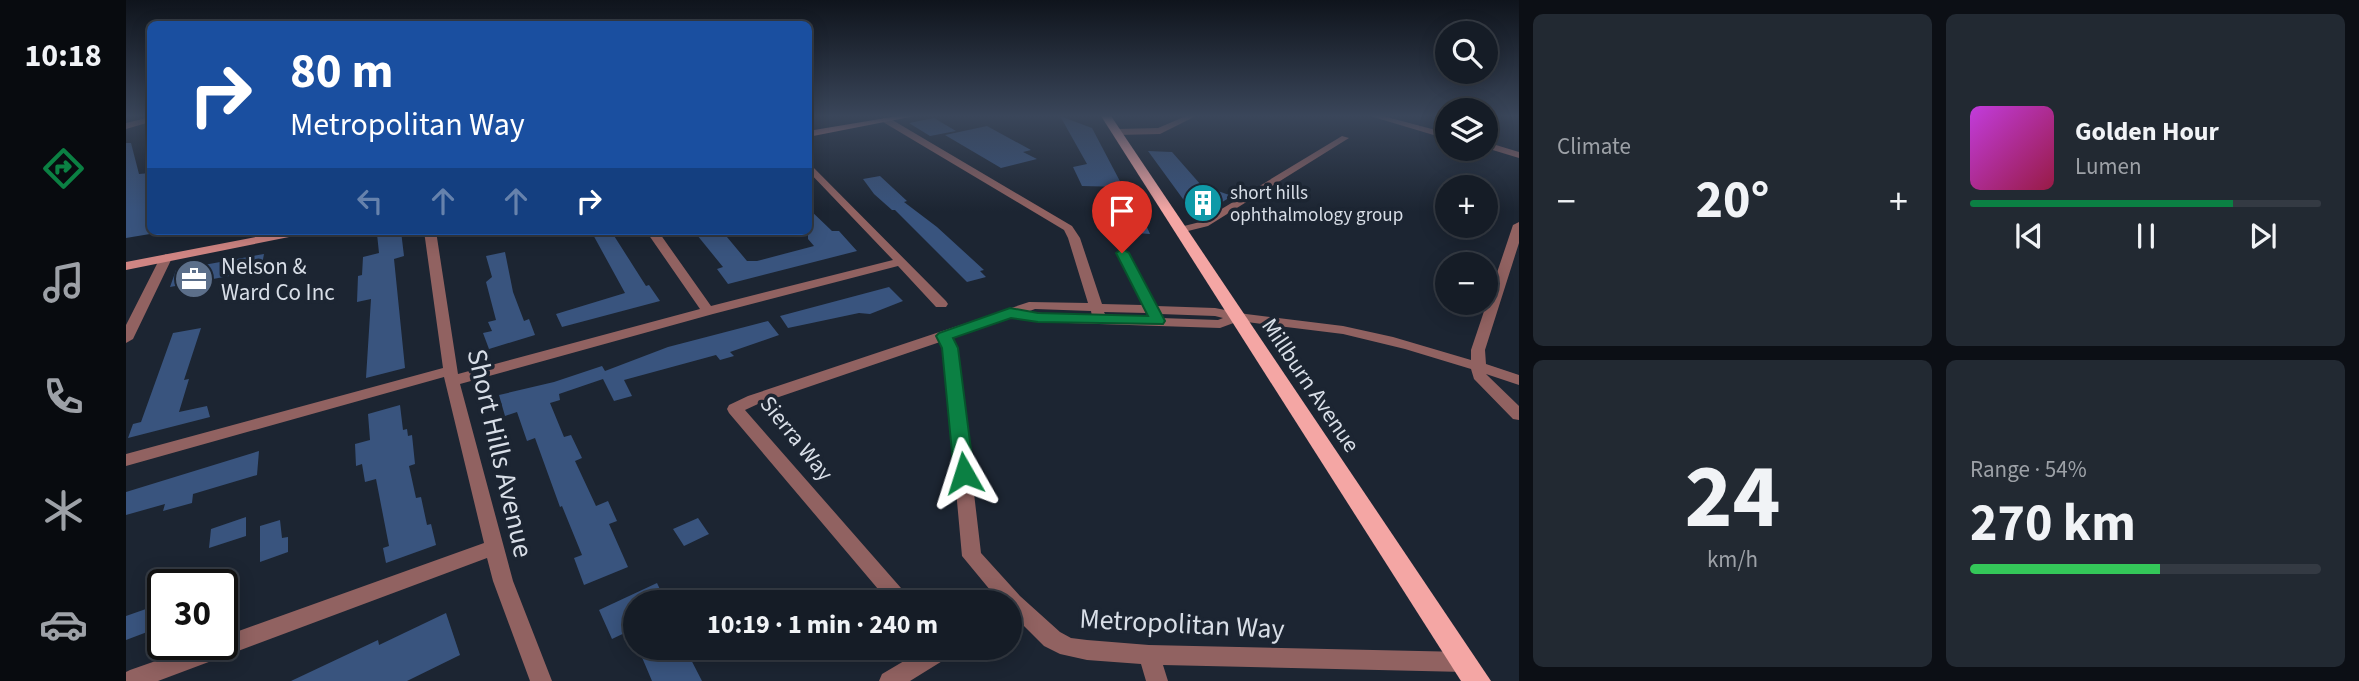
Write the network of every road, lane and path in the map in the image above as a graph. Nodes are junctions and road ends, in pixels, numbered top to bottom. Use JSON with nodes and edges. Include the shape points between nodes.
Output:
{"nodes":[{"id":1,"x":933,"y":148,"type":"edge"},
{"id":2,"x":1127,"y":148,"type":"edge"},
{"id":3,"x":1329,"y":148,"type":"edge"},
{"id":4,"x":1498,"y":149,"type":"edge"},
{"id":5,"x":1519,"y":155,"type":"edge"},
{"id":6,"x":812,"y":169,"type":"edge"},
{"id":7,"x":1519,"y":225,"type":"edge"},
{"id":8,"x":1180,"y":230,"type":"junction"},
{"id":9,"x":284,"y":235,"type":"edge"},
{"id":10,"x":431,"y":235,"type":"edge"},
{"id":11,"x":655,"y":235,"type":"edge"},
{"id":12,"x":1122,"y":253,"type":"dead end"},
{"id":13,"x":166,"y":258,"type":"junction"},
{"id":14,"x":901,"y":262,"type":"junction"},
{"id":15,"x":126,"y":266,"type":"edge"},
{"id":16,"x":942,"y":304,"type":"dead end"},
{"id":17,"x":708,"y":311,"type":"junction"},
{"id":18,"x":1097,"y":312,"type":"junction"},
{"id":19,"x":1155,"y":315,"type":"junction"},
{"id":20,"x":1237,"y":318,"type":"junction"},
{"id":21,"x":944,"y":336,"type":"junction"},
{"id":22,"x":126,"y":339,"type":"edge"},
{"id":23,"x":1478,"y":366,"type":"junction"},
{"id":24,"x":451,"y":376,"type":"junction"},
{"id":25,"x":1519,"y":380,"type":"edge"},
{"id":26,"x":1519,"y":415,"type":"edge"},
{"id":27,"x":126,"y":460,"type":"edge"},
{"id":28,"x":495,"y":547,"type":"junction"},
{"id":29,"x":891,"y":590,"type":"edge"},
{"id":30,"x":1000,"y":590,"type":"edge"},
{"id":31,"x":1022,"y":613,"type":"edge"},
{"id":32,"x":1149,"y":655,"type":"junction"},
{"id":33,"x":923,"y":660,"type":"edge"},
{"id":34,"x":1465,"y":662,"type":"junction"},
{"id":35,"x":130,"y":681,"type":"edge"},
{"id":36,"x":541,"y":681,"type":"edge"},
{"id":37,"x":890,"y":681,"type":"edge"},
{"id":38,"x":1157,"y":681,"type":"edge"},
{"id":39,"x":1477,"y":681,"type":"edge"}],
"edges":[{"from":1,"to":18,"type":"street","via":[[1068,228]]},
{"from":2,"to":8,"type":"main road","name":"Millburn Avenue"},
{"from":3,"to":8,"type":"street","via":[[1204,224]]},
{"from":4,"to":5,"type":"street"},
{"from":6,"to":14,"type":"street"},
{"from":7,"to":23,"type":"street","via":[[1478,350]]},
{"from":8,"to":20,"type":"main road","name":"Millburn Avenue"},
{"from":9,"to":13,"type":"main road"},
{"from":10,"to":24,"type":"street","name":"Short Hills Avenue"},
{"from":11,"to":17,"type":"street"},
{"from":12,"to":19,"type":"street"},
{"from":13,"to":15,"type":"main road"},
{"from":13,"to":22,"type":"street"},
{"from":14,"to":16,"type":"street"},
{"from":14,"to":17,"type":"street"},
{"from":17,"to":24,"type":"street"},
{"from":18,"to":19,"type":"street"},
{"from":18,"to":21,"type":"street","via":[[1038,318],[1010,313]]},
{"from":19,"to":20,"type":"street","via":[[1220,324]]},
{"from":20,"to":23,"type":"street","via":[[1345,331]]},
{"from":20,"to":34,"type":"main road","name":"Millburn Avenue"},
{"from":21,"to":29,"type":"street","name":"Sierra Way","via":[[753,400],[736,410]]},
{"from":21,"to":30,"type":"street","name":"Metropolitan Way","via":[[950,348],[972,556]]},
{"from":23,"to":25,"type":"street"},
{"from":23,"to":26,"type":"street","via":[[1479,376]]},
{"from":24,"to":27,"type":"street"},
{"from":24,"to":28,"type":"street","name":"Short Hills Avenue"},
{"from":28,"to":35,"type":"street"},
{"from":28,"to":36,"type":"street","name":"Short Hills Avenue"},
{"from":31,"to":32,"type":"street","name":"Metropolitan Way","via":[[1068,647]]},
{"from":32,"to":34,"type":"street","name":"Metropolitan Way"},
{"from":32,"to":38,"type":"street"},
{"from":33,"to":37,"type":"street"},
{"from":34,"to":39,"type":"main road","name":"Millburn Avenue"}]}
